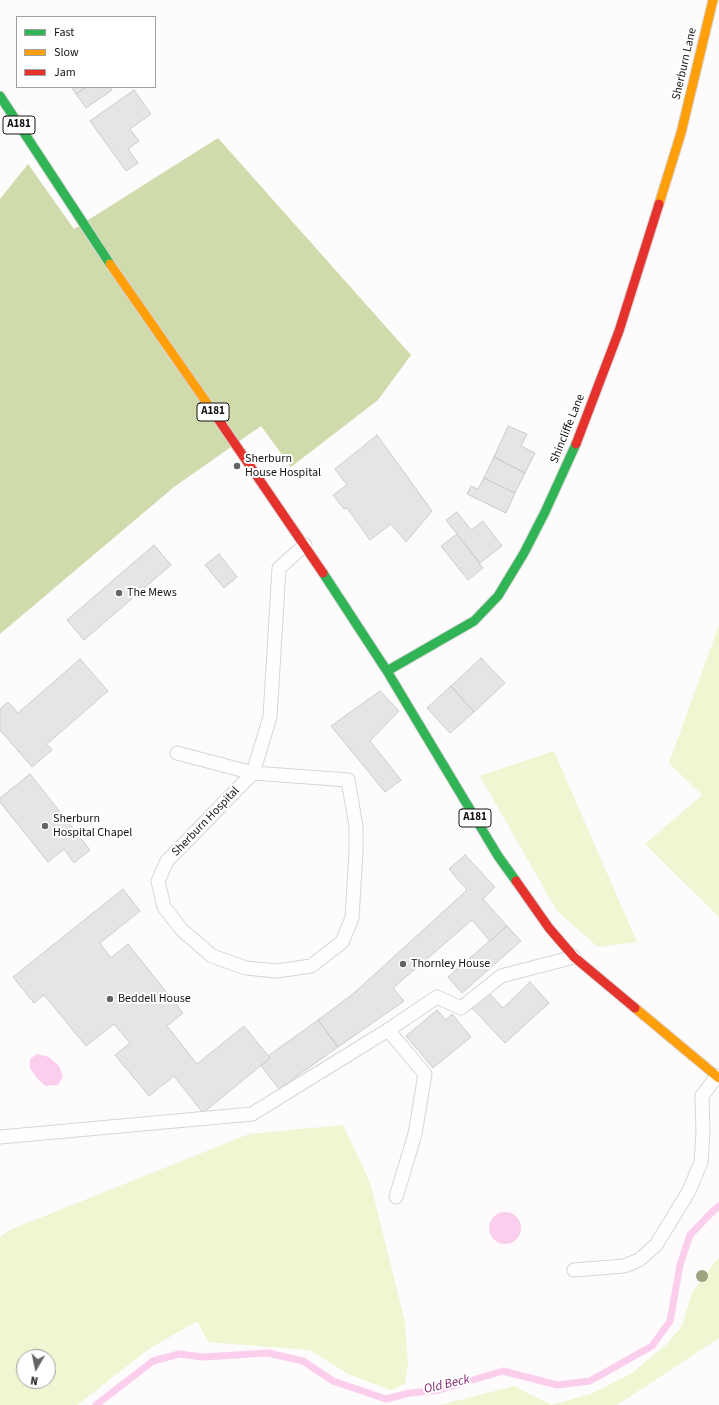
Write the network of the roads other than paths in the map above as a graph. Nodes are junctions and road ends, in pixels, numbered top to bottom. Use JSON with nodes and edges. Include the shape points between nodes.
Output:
{"nodes":[{"id":1,"x":713,"y":0,"type":"edge"},
{"id":2,"x":0,"y":96,"type":"edge"},
{"id":3,"x":681,"y":133,"type":"joint"},
{"id":4,"x":305,"y":545,"type":"junction"},
{"id":5,"x":387,"y":671,"type":"junction"},
{"id":6,"x":177,"y":753,"type":"dead end"},
{"id":7,"x":253,"y":773,"type":"junction"},
{"id":8,"x":574,"y":957,"type":"junction"},
{"id":9,"x":388,"y":1030,"type":"junction"},
{"id":10,"x":718,"y":1077,"type":"edge"},
{"id":11,"x":0,"y":1137,"type":"edge"},
{"id":12,"x":396,"y":1197,"type":"dead end"},
{"id":13,"x":574,"y":1270,"type":"dead end"}],
"edges":[{"from":1,"to":3,"type":"main road","name":"Sherburn Lane"},
{"from":2,"to":4,"type":"main road","number":"A181","via":[[88,232]]},
{"from":3,"to":5,"type":"main road","name":"Shincliffe Lane","via":[[619,331],[574,448],[546,512],[524,553],[498,596],[474,621]]},
{"from":4,"to":5,"type":"main road","number":"A181"},
{"from":4,"to":7,"type":"lane","name":"Sherburn Hospital","via":[[280,568],[270,717]]},
{"from":5,"to":8,"type":"main road","number":"A181","via":[[498,856],[549,928]]},
{"from":6,"to":7,"type":"lane"},
{"from":7,"to":7,"type":"lane","name":"Sherburn Hospital","via":[[348,780],[356,826],[352,918],[342,942],[311,966],[277,971],[246,968],[212,956],[182,930],[164,907],[158,881],[167,861]]},
{"from":8,"to":9,"type":"lane","via":[[501,976],[461,1008],[437,997]]},
{"from":8,"to":10,"type":"main road","number":"A181"},
{"from":9,"to":11,"type":"lane","via":[[252,1114]]},
{"from":9,"to":12,"type":"lane","via":[[425,1074],[415,1134]]},
{"from":10,"to":13,"type":"lane","via":[[702,1096],[701,1162],[689,1191],[656,1245],[639,1260],[624,1266]]}]}
